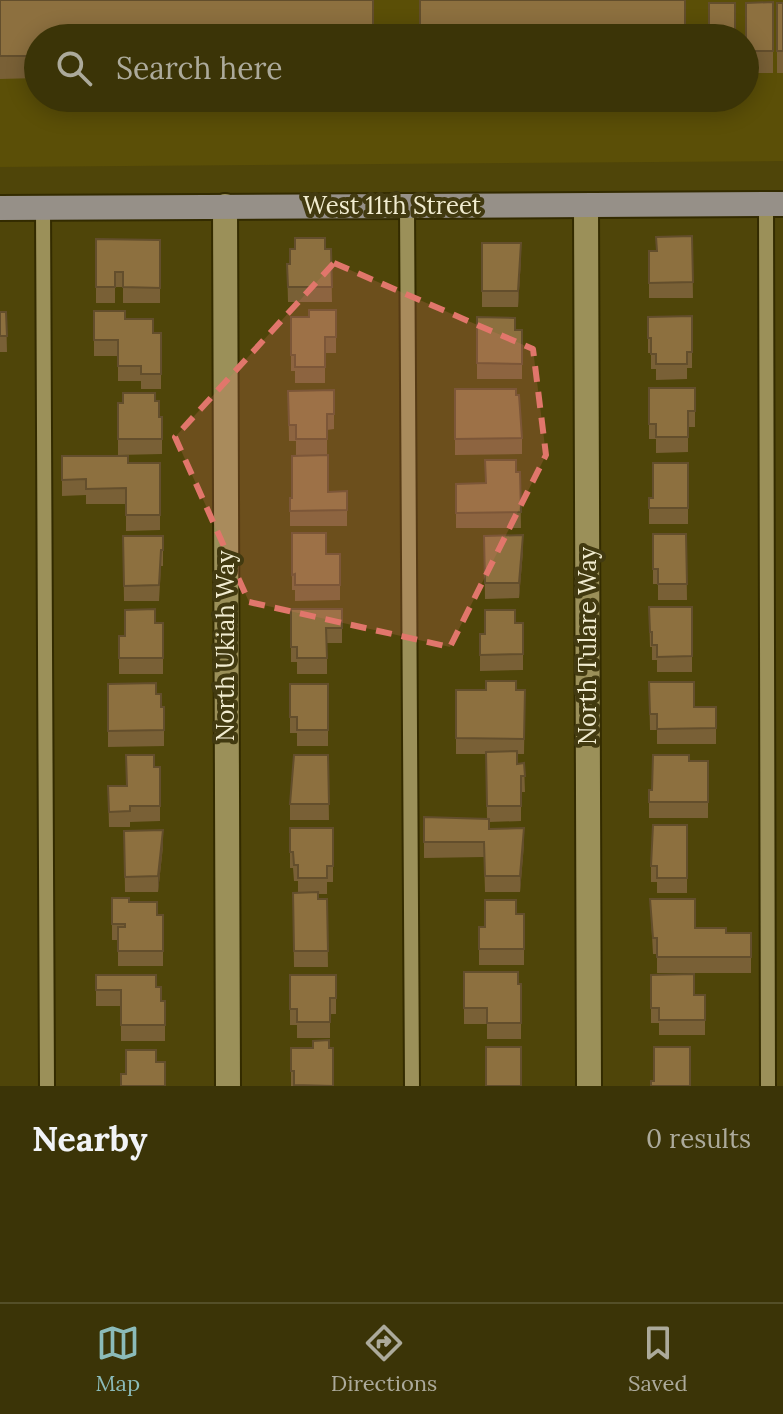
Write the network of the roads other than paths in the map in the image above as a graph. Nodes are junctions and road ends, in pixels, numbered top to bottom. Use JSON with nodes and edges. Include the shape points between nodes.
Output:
{"nodes":[{"id":1,"x":774,"y":204,"type":"edge"},
{"id":2,"x":225,"y":206,"type":"junction"},
{"id":3,"x":407,"y":206,"type":"junction"},
{"id":4,"x":586,"y":206,"type":"junction"},
{"id":5,"x":0,"y":208,"type":"edge"},
{"id":6,"x":43,"y":208,"type":"junction"},
{"id":7,"x":47,"y":1086,"type":"edge"},
{"id":8,"x":228,"y":1086,"type":"edge"},
{"id":9,"x":412,"y":1086,"type":"edge"},
{"id":10,"x":589,"y":1086,"type":"edge"},
{"id":11,"x":768,"y":1086,"type":"edge"}],
"edges":[{"from":1,"to":4,"type":"street","name":"West 11th Street"},
{"from":1,"to":11,"type":"lane"},
{"from":2,"to":3,"type":"street","name":"West 11th Street"},
{"from":2,"to":6,"type":"street","name":"West 11th Street"},
{"from":2,"to":8,"type":"street","name":"North Ukiah Way"},
{"from":3,"to":4,"type":"street","name":"West 11th Street"},
{"from":3,"to":9,"type":"lane"},
{"from":4,"to":10,"type":"street","name":"North Tulare Way"},
{"from":5,"to":6,"type":"street","name":"West 11th Street"},
{"from":6,"to":7,"type":"lane"}]}
